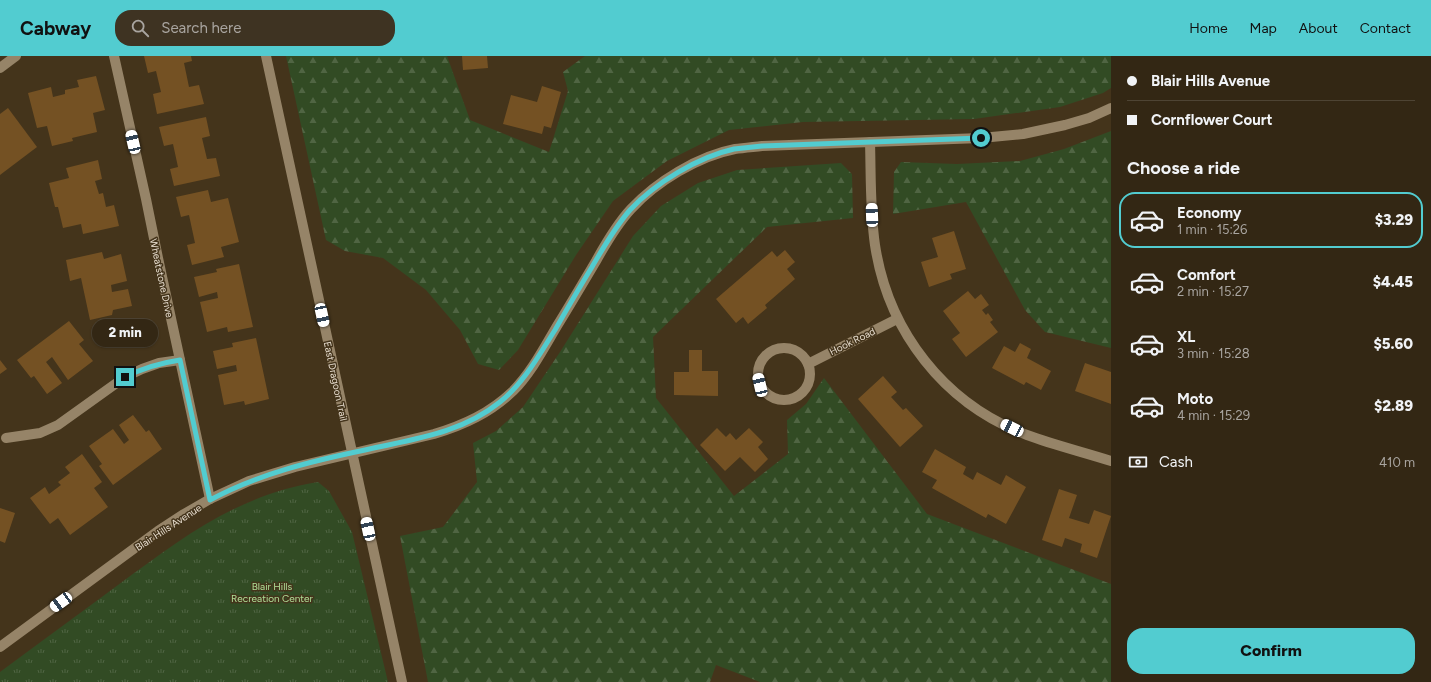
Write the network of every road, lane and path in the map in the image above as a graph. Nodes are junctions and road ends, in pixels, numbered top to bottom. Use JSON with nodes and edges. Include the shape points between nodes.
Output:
{"nodes":[{"id":1,"x":16,"y":56,"type":"edge"},
{"id":2,"x":114,"y":56,"type":"edge"},
{"id":3,"x":266,"y":56,"type":"edge"},
{"id":4,"x":0,"y":68,"type":"edge"},
{"id":5,"x":1111,"y":108,"type":"edge"},
{"id":6,"x":870,"y":142,"type":"junction"},
{"id":7,"x":897,"y":319,"type":"junction"},
{"id":8,"x":180,"y":360,"type":"junction"},
{"id":9,"x":808,"y":364,"type":"junction"},
{"id":10,"x":6,"y":438,"type":"dead end"},
{"id":11,"x":352,"y":453,"type":"junction"},
{"id":12,"x":1111,"y":461,"type":"edge"},
{"id":13,"x":210,"y":500,"type":"junction"},
{"id":14,"x":0,"y":647,"type":"edge"},
{"id":15,"x":402,"y":682,"type":"edge"}],
"edges":[{"from":1,"to":4,"type":"street"},
{"from":2,"to":8,"type":"street","name":"Wheatstone Drive"},
{"from":3,"to":11,"type":"street","name":"East Dragoon Trail"},
{"from":5,"to":6,"type":"street","name":"Blair Hills Avenue","via":[[1089,118],[1023,134]]},
{"from":6,"to":7,"type":"street","via":[[874,244],[886,293]]},
{"from":6,"to":11,"type":"street","name":"Blair Hills Avenue","via":[[762,146],[734,150],[714,156],[676,174],[644,196],[630,210],[532,366],[502,400],[471,421],[454,428]]},
{"from":7,"to":9,"type":"street","name":"Hook Road"},
{"from":7,"to":12,"type":"street","via":[[926,363],[970,406],[1026,434]]},
{"from":8,"to":10,"type":"street","via":[[159,363],[125,377],[58,425],[40,433]]},
{"from":8,"to":13,"type":"street","name":"Wheatstone Drive"},
{"from":9,"to":9,"type":"street","via":[[808,384],[803,392],[794,398],[774,398],[760,385],[759,365],[773,350],[793,350],[802,355]]},
{"from":11,"to":13,"type":"street","name":"Blair Hills Avenue","via":[[249,481]]},
{"from":11,"to":15,"type":"street","name":"East Dragoon Trail"},
{"from":13,"to":14,"type":"street","name":"Blair Hills Avenue","via":[[158,531]]}]}
